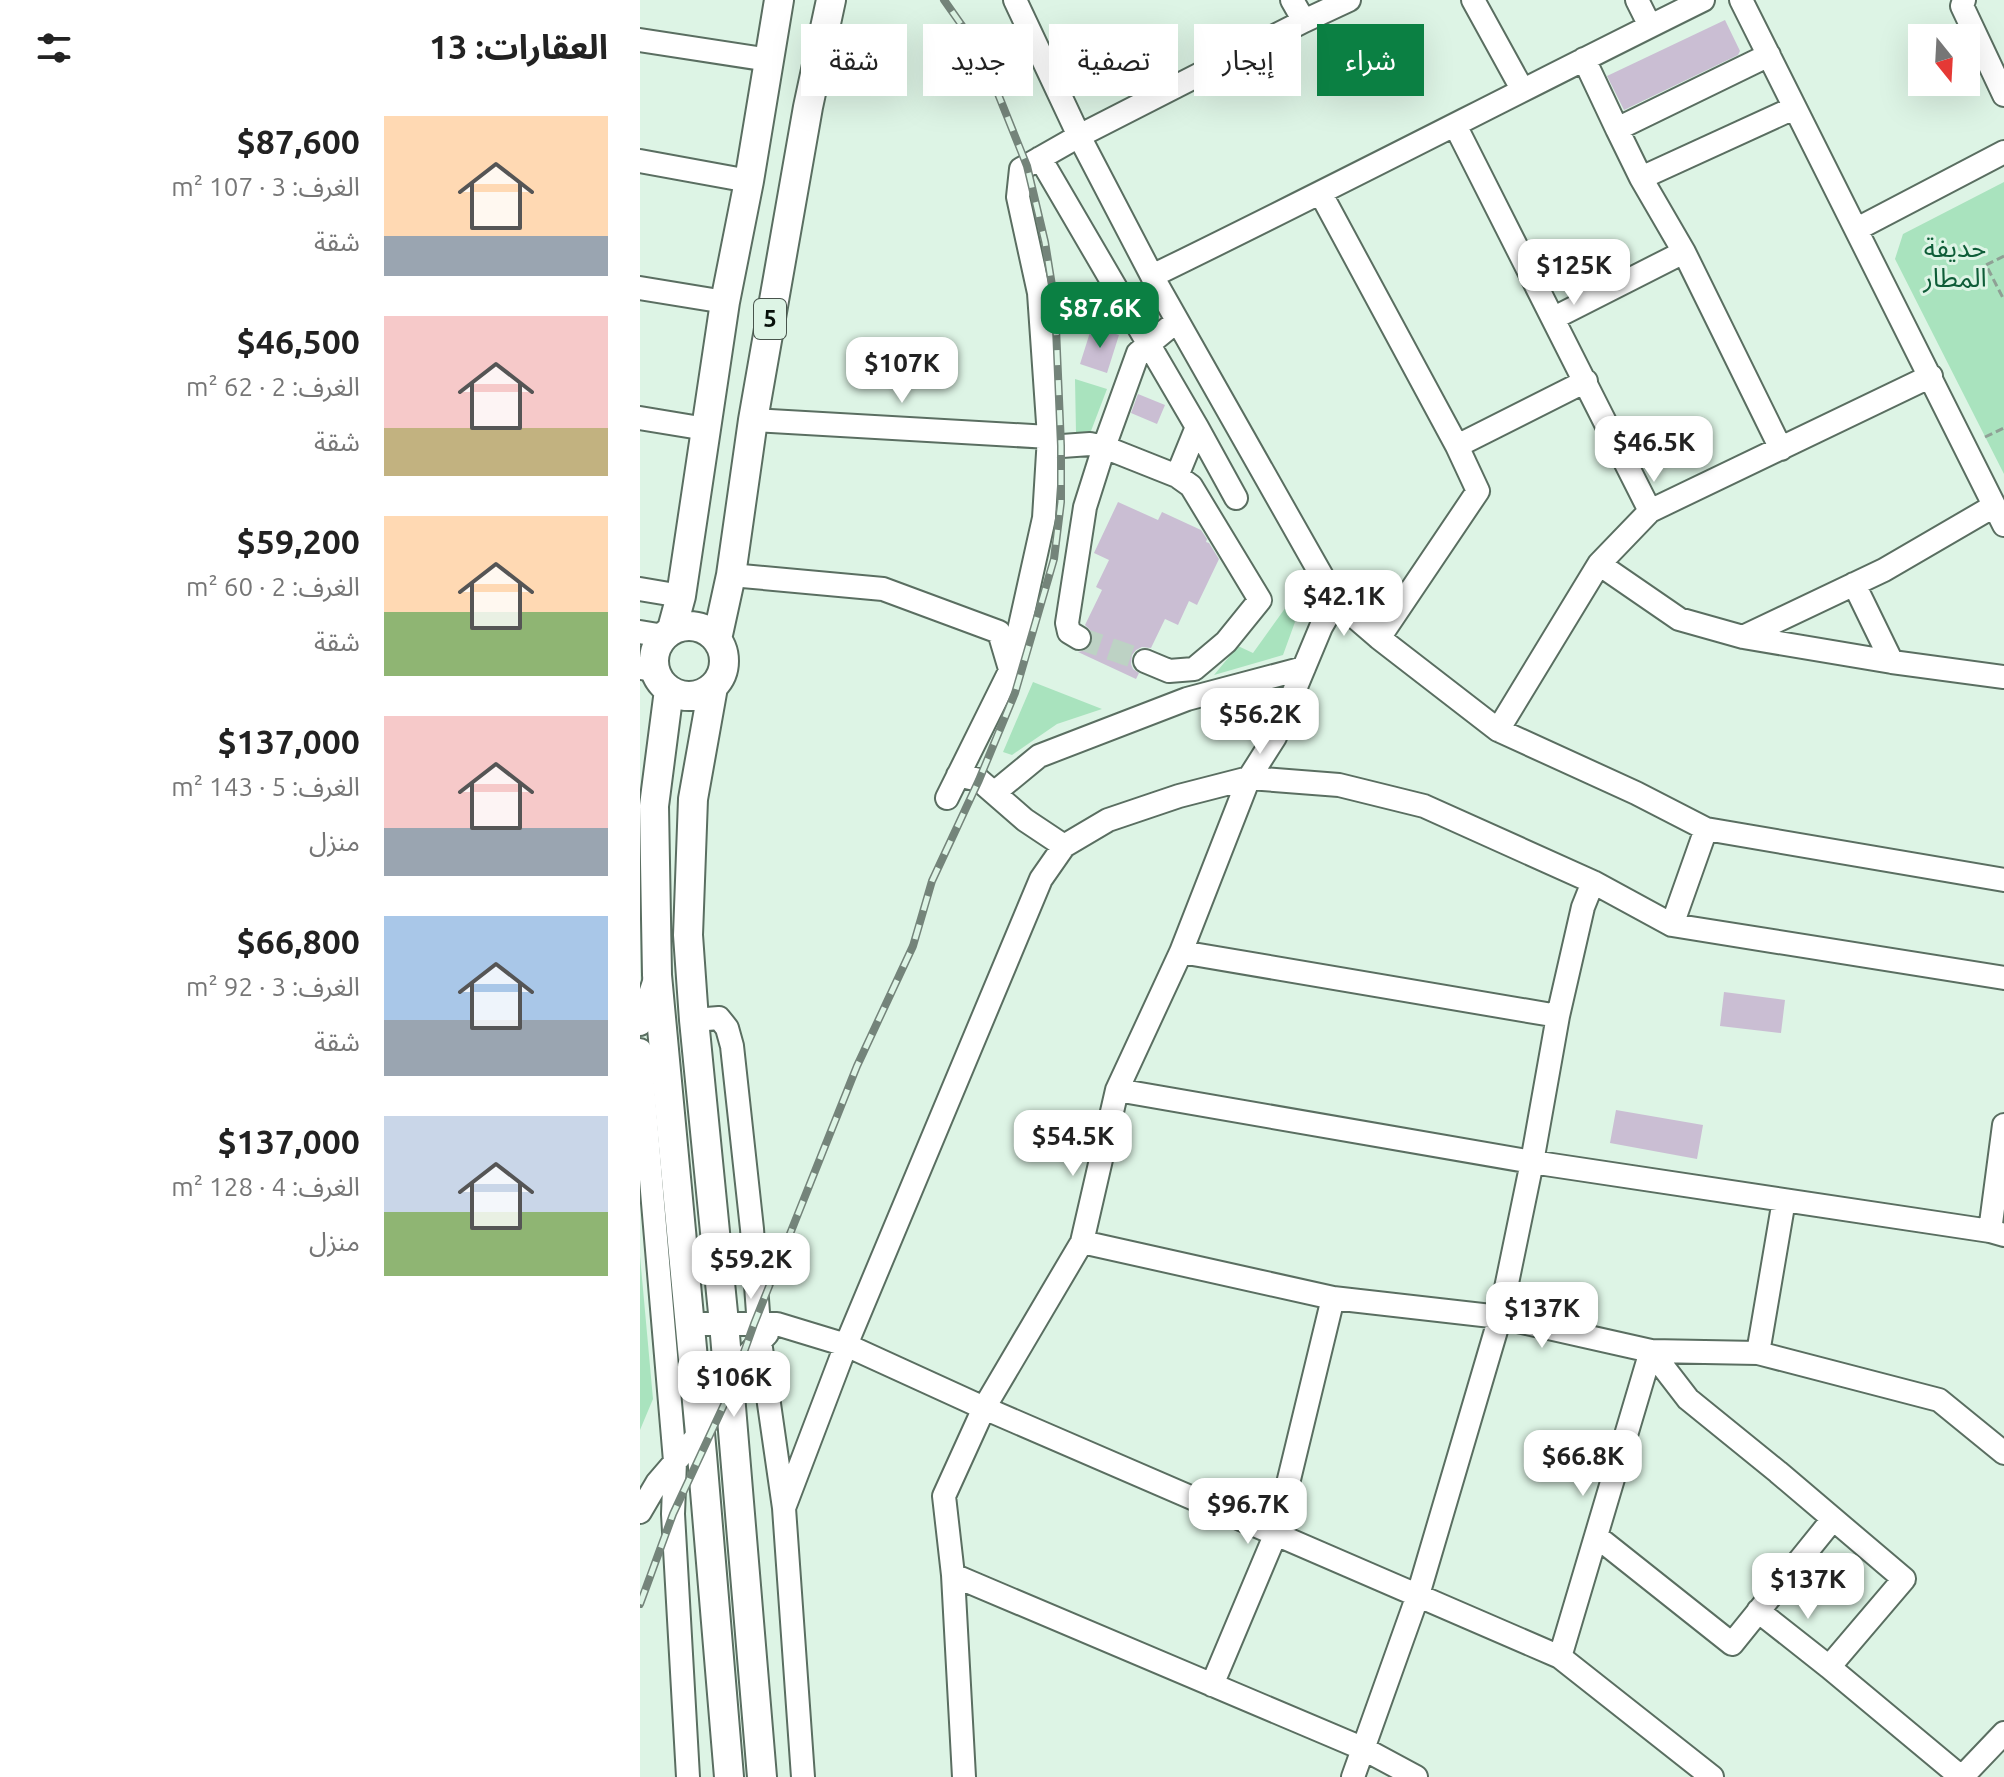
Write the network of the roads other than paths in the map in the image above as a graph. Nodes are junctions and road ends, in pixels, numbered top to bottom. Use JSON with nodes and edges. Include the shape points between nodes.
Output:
{"nodes":[{"id":1,"x":779,"y":0,"type":"edge"},
{"id":2,"x":831,"y":0,"type":"edge"},
{"id":3,"x":1015,"y":0,"type":"edge"},
{"id":4,"x":1292,"y":0,"type":"edge"},
{"id":5,"x":1349,"y":0,"type":"edge"},
{"id":6,"x":1473,"y":0,"type":"edge"},
{"id":7,"x":1637,"y":0,"type":"edge"},
{"id":8,"x":1703,"y":0,"type":"edge"},
{"id":9,"x":1741,"y":0,"type":"edge"},
{"id":10,"x":1964,"y":0,"type":"edge"},
{"id":11,"x":1304,"y":21,"type":"junction"},
{"id":12,"x":1650,"y":26,"type":"junction"},
{"id":13,"x":640,"y":40,"type":"edge"},
{"id":14,"x":1769,"y":55,"type":"junction"},
{"id":15,"x":1584,"y":59,"type":"junction"},
{"id":16,"x":769,"y":60,"type":"junction"},
{"id":17,"x":1522,"y":89,"type":"junction"},
{"id":18,"x":2004,"y":95,"type":"edge"},
{"id":19,"x":1794,"y":108,"type":"junction"},
{"id":20,"x":1455,"y":125,"type":"junction"},
{"id":21,"x":1617,"y":129,"type":"junction"},
{"id":22,"x":1079,"y":136,"type":"junction"},
{"id":23,"x":2004,"y":152,"type":"edge"},
{"id":24,"x":1040,"y":158,"type":"junction"},
{"id":25,"x":640,"y":161,"type":"edge"},
{"id":26,"x":1641,"y":178,"type":"junction"},
{"id":27,"x":749,"y":181,"type":"junction"},
{"id":28,"x":1321,"y":194,"type":"junction"},
{"id":29,"x":1857,"y":229,"type":"junction"},
{"id":30,"x":1684,"y":252,"type":"junction"},
{"id":31,"x":1152,"y":276,"type":"junction"},
{"id":32,"x":640,"y":288,"type":"edge"},
{"id":33,"x":725,"y":302,"type":"junction"},
{"id":34,"x":1554,"y":318,"type":"junction"},
{"id":35,"x":1177,"y":321,"type":"junction"},
{"id":36,"x":1149,"y":344,"type":"junction"},
{"id":37,"x":1931,"y":376,"type":"junction"},
{"id":38,"x":1586,"y":381,"type":"junction"},
{"id":39,"x":640,"y":418,"type":"edge"},
{"id":40,"x":753,"y":420,"type":"junction"},
{"id":41,"x":1197,"y":427,"type":"junction"},
{"id":42,"x":706,"y":429,"type":"junction"},
{"id":43,"x":1048,"y":442,"type":"junction"},
{"id":44,"x":1457,"y":446,"type":"junction"},
{"id":45,"x":1104,"y":447,"type":"junction"},
{"id":46,"x":1781,"y":449,"type":"junction"},
{"id":47,"x":1177,"y":476,"type":"junction"},
{"id":48,"x":1236,"y":498,"type":"dead end"},
{"id":49,"x":1650,"y":511,"type":"junction"},
{"id":50,"x":1999,"y":516,"type":"edge"},
{"id":51,"x":1599,"y":564,"type":"junction"},
{"id":52,"x":731,"y":575,"type":"junction"},
{"id":53,"x":1854,"y":584,"type":"junction"},
{"id":54,"x":640,"y":589,"type":"edge"},
{"id":55,"x":681,"y":596,"type":"junction"},
{"id":56,"x":1336,"y":601,"type":"junction"},
{"id":57,"x":659,"y":633,"type":"edge"},
{"id":58,"x":1743,"y":637,"type":"junction"},
{"id":59,"x":1079,"y":638,"type":"dead end"},
{"id":60,"x":1379,"y":638,"type":"junction"},
{"id":61,"x":717,"y":639,"type":"junction"},
{"id":62,"x":1145,"y":661,"type":"tunnel mouth"},
{"id":63,"x":1892,"y":662,"type":"junction"},
{"id":64,"x":1304,"y":668,"type":"junction"},
{"id":65,"x":1010,"y":671,"type":"junction"},
{"id":66,"x":655,"y":676,"type":"edge"},
{"id":67,"x":2004,"y":677,"type":"edge"},
{"id":68,"x":713,"y":687,"type":"junction"},
{"id":69,"x":1498,"y":730,"type":"junction"},
{"id":70,"x":958,"y":775,"type":"junction"},
{"id":71,"x":1249,"y":778,"type":"junction"},
{"id":72,"x":994,"y":793,"type":"junction"},
{"id":73,"x":947,"y":798,"type":"dead end"},
{"id":74,"x":1706,"y":829,"type":"junction"},
{"id":75,"x":1064,"y":846,"type":"junction"},
{"id":76,"x":2004,"y":880,"type":"edge"},
{"id":77,"x":1593,"y":882,"type":"junction"},
{"id":78,"x":1672,"y":925,"type":"junction"},
{"id":79,"x":1181,"y":952,"type":"junction"},
{"id":80,"x":648,"y":976,"type":"edge"},
{"id":81,"x":2004,"y":978,"type":"edge"},
{"id":82,"x":1558,"y":1016,"type":"junction"},
{"id":83,"x":694,"y":1020,"type":"junction"},
{"id":84,"x":640,"y":1024,"type":"edge"},
{"id":85,"x":640,"y":1050,"type":"edge"},
{"id":86,"x":1117,"y":1090,"type":"junction"},
{"id":87,"x":2004,"y":1125,"type":"edge"},
{"id":88,"x":2003,"y":1156,"type":"edge"},
{"id":89,"x":1532,"y":1162,"type":"junction"},
{"id":90,"x":1784,"y":1200,"type":"junction"},
{"id":91,"x":1997,"y":1233,"type":"edge"},
{"id":92,"x":1082,"y":1242,"type":"junction"},
{"id":93,"x":1333,"y":1298,"type":"junction"},
{"id":94,"x":1500,"y":1317,"type":"junction"},
{"id":95,"x":724,"y":1323,"type":"junction"},
{"id":96,"x":689,"y":1324,"type":"junction"},
{"id":97,"x":765,"y":1330,"type":"junction"},
{"id":98,"x":846,"y":1345,"type":"junction"},
{"id":99,"x":1651,"y":1351,"type":"junction"},
{"id":100,"x":1758,"y":1353,"type":"junction"},
{"id":101,"x":729,"y":1381,"type":"junction"},
{"id":102,"x":984,"y":1408,"type":"junction"},
{"id":103,"x":700,"y":1433,"type":"junction"},
{"id":104,"x":2004,"y":1453,"type":"edge"},
{"id":105,"x":675,"y":1461,"type":"junction"},
{"id":106,"x":784,"y":1508,"type":"junction"},
{"id":107,"x":640,"y":1512,"type":"edge"},
{"id":108,"x":1833,"y":1519,"type":"junction"},
{"id":109,"x":1276,"y":1533,"type":"junction"},
{"id":110,"x":1596,"y":1536,"type":"junction"},
{"id":111,"x":953,"y":1575,"type":"junction"},
{"id":112,"x":1418,"y":1595,"type":"junction"},
{"id":113,"x":1758,"y":1611,"type":"junction"},
{"id":114,"x":1560,"y":1657,"type":"junction"},
{"id":115,"x":1829,"y":1667,"type":"junction"},
{"id":116,"x":1212,"y":1685,"type":"junction"},
{"id":117,"x":2004,"y":1733,"type":"edge"},
{"id":118,"x":1364,"y":1749,"type":"junction"},
{"id":119,"x":688,"y":1777,"type":"edge"},
{"id":120,"x":729,"y":1777,"type":"edge"},
{"id":121,"x":762,"y":1777,"type":"edge"},
{"id":122,"x":803,"y":1777,"type":"edge"},
{"id":123,"x":964,"y":1777,"type":"edge"},
{"id":124,"x":1353,"y":1777,"type":"edge"},
{"id":125,"x":1416,"y":1777,"type":"edge"},
{"id":126,"x":1712,"y":1777,"type":"edge"},
{"id":127,"x":1962,"y":1777,"type":"edge"}],
"edges":[{"from":1,"to":16,"type":"main road","number":"5"},
{"from":2,"to":40,"type":"main road","number":"5"},
{"from":3,"to":22,"type":"street"},
{"from":4,"to":11,"type":"street"},
{"from":5,"to":11,"type":"street"},
{"from":6,"to":17,"type":"street"},
{"from":7,"to":12,"type":"street"},
{"from":8,"to":12,"type":"street"},
{"from":9,"to":14,"type":"street"},
{"from":10,"to":18,"type":"street","via":[[1962,6]]},
{"from":11,"to":22,"type":"street"},
{"from":12,"to":15,"type":"street"},
{"from":13,"to":16,"type":"street"},
{"from":14,"to":19,"type":"street"},
{"from":14,"to":21,"type":"street"},
{"from":15,"to":17,"type":"street"},
{"from":15,"to":21,"type":"street"},
{"from":16,"to":27,"type":"main road","number":"5"},
{"from":17,"to":20,"type":"street"},
{"from":19,"to":26,"type":"street"},
{"from":19,"to":29,"type":"street"},
{"from":20,"to":28,"type":"street"},
{"from":20,"to":34,"type":"street"},
{"from":21,"to":26,"type":"street"},
{"from":22,"to":24,"type":"street"},
{"from":22,"to":31,"type":"street"},
{"from":23,"to":29,"type":"street"},
{"from":24,"to":36,"type":"street"},
{"from":24,"to":43,"type":"street","via":[[1021,169],[1018,197],[1039,293]]},
{"from":25,"to":27,"type":"street"},
{"from":26,"to":30,"type":"street"},
{"from":27,"to":33,"type":"main road","number":"5"},
{"from":28,"to":31,"type":"street"},
{"from":28,"to":44,"type":"street"},
{"from":29,"to":37,"type":"street"},
{"from":30,"to":34,"type":"street"},
{"from":30,"to":46,"type":"street"},
{"from":31,"to":35,"type":"street"},
{"from":32,"to":33,"type":"street"},
{"from":33,"to":42,"type":"main road","number":"5"},
{"from":34,"to":38,"type":"street"},
{"from":35,"to":36,"type":"street"},
{"from":35,"to":56,"type":"street"},
{"from":36,"to":41,"type":"street"},
{"from":36,"to":45,"type":"street","via":[[1138,353]]},
{"from":37,"to":46,"type":"street"},
{"from":37,"to":50,"type":"street"},
{"from":38,"to":44,"type":"street"},
{"from":38,"to":49,"type":"street"},
{"from":39,"to":42,"type":"street"},
{"from":40,"to":43,"type":"street"},
{"from":40,"to":52,"type":"main road","number":"5"},
{"from":41,"to":47,"type":"street"},
{"from":41,"to":48,"type":"street"},
{"from":42,"to":55,"type":"main road","number":"5"},
{"from":43,"to":45,"type":"street"},
{"from":43,"to":65,"type":"street","via":[[1044,518]]},
{"from":44,"to":60,"type":"street","via":[[1478,491]]},
{"from":45,"to":47,"type":"street"},
{"from":45,"to":59,"type":"street","via":[[1085,507],[1072,584],[1067,623],[1069,632]]},
{"from":46,"to":49,"type":"street"},
{"from":47,"to":62,"type":"street","via":[[1191,486],[1260,600],[1226,642],[1194,669],[1169,671]]},
{"from":49,"to":51,"type":"street"},
{"from":50,"to":53,"type":"street"},
{"from":51,"to":58,"type":"street","via":[[1679,619]]},
{"from":51,"to":69,"type":"street"},
{"from":52,"to":61,"type":"main road","number":"5"},
{"from":52,"to":65,"type":"street","via":[[883,589],[999,632]]},
{"from":53,"to":58,"type":"street"},
{"from":53,"to":63,"type":"street"},
{"from":54,"to":55,"type":"street"},
{"from":55,"to":57,"type":"main road","number":"5"},
{"from":56,"to":60,"type":"street"},
{"from":56,"to":64,"type":"street"},
{"from":57,"to":61,"type":"main road","via":[[692,626]]},
{"from":57,"to":66,"type":"main road"},
{"from":58,"to":63,"type":"street"},
{"from":60,"to":69,"type":"street"},
{"from":61,"to":68,"type":"main road","via":[[724,669]]},
{"from":63,"to":67,"type":"street"},
{"from":64,"to":71,"type":"street","via":[[1275,737]]},
{"from":64,"to":72,"type":"street","via":[[1187,699],[1039,756]]},
{"from":65,"to":70,"type":"street"},
{"from":66,"to":68,"type":"main road","via":[[680,695]]},
{"from":66,"to":80,"type":"main road"},
{"from":68,"to":83,"type":"main road","via":[[693,799],[688,935]]},
{"from":69,"to":74,"type":"street"},
{"from":70,"to":72,"type":"street","via":[[979,780]]},
{"from":70,"to":73,"type":"street"},
{"from":71,"to":75,"type":"street","via":[[1108,820]]},
{"from":71,"to":77,"type":"street","via":[[1339,785],[1424,806]]},
{"from":71,"to":79,"type":"street"},
{"from":72,"to":75,"type":"street"},
{"from":74,"to":76,"type":"street"},
{"from":74,"to":78,"type":"street"},
{"from":75,"to":98,"type":"street","via":[[1041,879]]},
{"from":77,"to":78,"type":"street"},
{"from":77,"to":82,"type":"street"},
{"from":78,"to":81,"type":"street"},
{"from":79,"to":82,"type":"street"},
{"from":79,"to":86,"type":"street"},
{"from":80,"to":84,"type":"street"},
{"from":80,"to":96,"type":"main road"},
{"from":82,"to":89,"type":"street"},
{"from":83,"to":95,"type":"main road"},
{"from":83,"to":97,"type":"street","via":[[719,1018],[732,1046]]},
{"from":85,"to":105,"type":"street"},
{"from":86,"to":89,"type":"street"},
{"from":86,"to":92,"type":"street"},
{"from":87,"to":88,"type":"street"},
{"from":88,"to":91,"type":"street"},
{"from":89,"to":90,"type":"street"},
{"from":89,"to":94,"type":"street"},
{"from":90,"to":91,"type":"street"},
{"from":90,"to":100,"type":"street"},
{"from":92,"to":93,"type":"street"},
{"from":92,"to":102,"type":"street"},
{"from":93,"to":94,"type":"street"},
{"from":93,"to":109,"type":"street"},
{"from":94,"to":99,"type":"street"},
{"from":94,"to":112,"type":"street"},
{"from":95,"to":96,"type":"street"},
{"from":95,"to":97,"type":"street"},
{"from":95,"to":101,"type":"main road"},
{"from":96,"to":103,"type":"main road"},
{"from":97,"to":98,"type":"street"},
{"from":97,"to":101,"type":"street"},
{"from":97,"to":106,"type":"street"},
{"from":98,"to":102,"type":"street"},
{"from":98,"to":106,"type":"street"},
{"from":99,"to":100,"type":"street"},
{"from":99,"to":108,"type":"street","via":[[1688,1399]]},
{"from":99,"to":110,"type":"street"},
{"from":100,"to":104,"type":"street","via":[[1939,1400]]},
{"from":101,"to":103,"type":"street"},
{"from":101,"to":121,"type":"main road"},
{"from":102,"to":109,"type":"street"},
{"from":102,"to":111,"type":"street","via":[[944,1496]]},
{"from":103,"to":105,"type":"street"},
{"from":103,"to":120,"type":"main road"},
{"from":105,"to":107,"type":"street"},
{"from":105,"to":119,"type":"street","via":[[673,1514]]},
{"from":106,"to":122,"type":"street"},
{"from":108,"to":113,"type":"street"},
{"from":108,"to":115,"type":"street","via":[[1904,1579]]},
{"from":109,"to":112,"type":"street"},
{"from":109,"to":116,"type":"street"},
{"from":110,"to":113,"type":"street","via":[[1732,1644]]},
{"from":110,"to":114,"type":"street"},
{"from":111,"to":116,"type":"street"},
{"from":111,"to":123,"type":"street"},
{"from":112,"to":114,"type":"street"},
{"from":112,"to":118,"type":"street"},
{"from":113,"to":115,"type":"street"},
{"from":114,"to":126,"type":"street"},
{"from":115,"to":127,"type":"street"},
{"from":116,"to":118,"type":"street"},
{"from":117,"to":127,"type":"street"},
{"from":118,"to":124,"type":"street"},
{"from":118,"to":125,"type":"street"}]}
